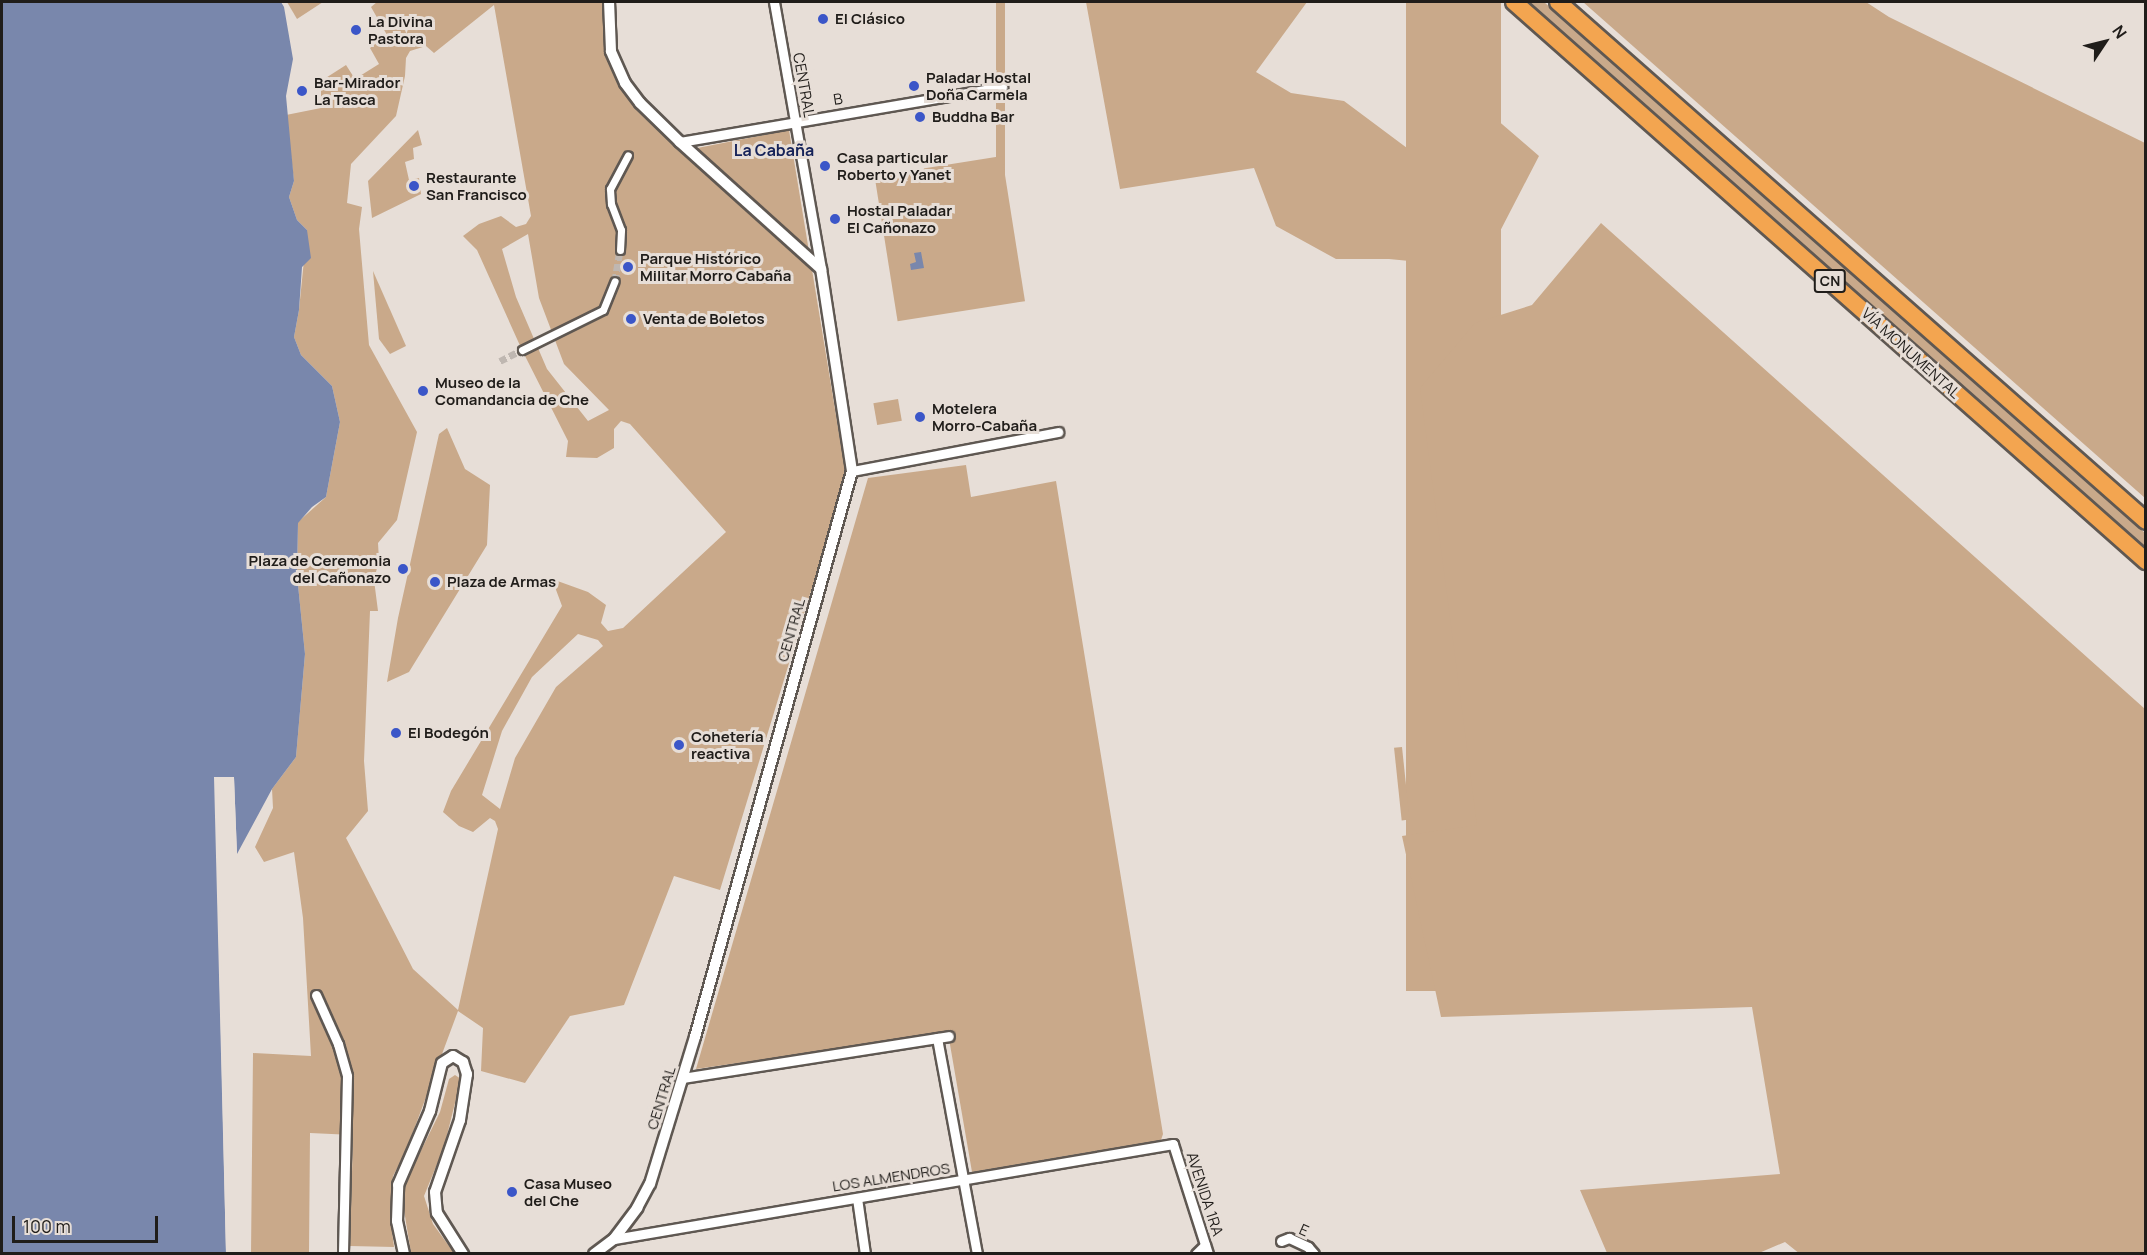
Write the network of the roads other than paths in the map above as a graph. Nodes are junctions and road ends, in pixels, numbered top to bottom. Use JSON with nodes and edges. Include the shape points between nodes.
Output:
{"nodes":[{"id":1,"x":609,"y":2,"type":"edge"},
{"id":2,"x":774,"y":2,"type":"edge"},
{"id":3,"x":1514,"y":2,"type":"edge"},
{"id":4,"x":1558,"y":2,"type":"edge"},
{"id":5,"x":1002,"y":87,"type":"dead end"},
{"id":6,"x":794,"y":121,"type":"junction"},
{"id":7,"x":680,"y":142,"type":"junction"},
{"id":8,"x":628,"y":155,"type":"dead end"},
{"id":9,"x":620,"y":250,"type":"tunnel mouth"},
{"id":10,"x":821,"y":269,"type":"junction"},
{"id":11,"x":615,"y":281,"type":"tunnel mouth"},
{"id":12,"x":522,"y":350,"type":"tunnel mouth"},
{"id":13,"x":1058,"y":432,"type":"dead end"},
{"id":14,"x":852,"y":471,"type":"junction"},
{"id":15,"x":2145,"y":521,"type":"edge"},
{"id":16,"x":2145,"y":561,"type":"edge"},
{"id":17,"x":316,"y":995,"type":"dead end"},
{"id":18,"x":949,"y":1036,"type":"dead end"},
{"id":19,"x":937,"y":1038,"type":"junction"},
{"id":20,"x":682,"y":1078,"type":"junction"},
{"id":21,"x":1173,"y":1144,"type":"joint"},
{"id":22,"x":963,"y":1180,"type":"junction"},
{"id":23,"x":857,"y":1198,"type":"junction"},
{"id":24,"x":1281,"y":1241,"type":"dead end"},
{"id":25,"x":609,"y":1246,"type":"edge"},
{"id":26,"x":1207,"y":1249,"type":"edge"},
{"id":27,"x":343,"y":1254,"type":"edge"},
{"id":28,"x":404,"y":1254,"type":"edge"},
{"id":29,"x":463,"y":1254,"type":"edge"},
{"id":30,"x":594,"y":1254,"type":"edge"},
{"id":31,"x":865,"y":1254,"type":"edge"},
{"id":32,"x":977,"y":1254,"type":"edge"},
{"id":33,"x":1196,"y":1254,"type":"edge"},
{"id":34,"x":1314,"y":1254,"type":"edge"}],
"edges":[{"from":1,"to":7,"type":"street","via":[[611,51],[620,72],[640,103]]},
{"from":2,"to":6,"type":"street","name":"CENTRAL"},
{"from":3,"to":16,"type":"highway","name":"VÍA MONUMENTAL","number":"CN"},
{"from":4,"to":15,"type":"highway","name":"VÍA MONUMENTAL","number":"CN"},
{"from":5,"to":6,"type":"street","name":"B"},
{"from":6,"to":7,"type":"street","name":"B"},
{"from":6,"to":10,"type":"street","name":"CENTRAL"},
{"from":7,"to":10,"type":"street"},
{"from":8,"to":9,"type":"street","via":[[610,189]]},
{"from":10,"to":14,"type":"street","name":"CENTRAL"},
{"from":11,"to":12,"type":"street","via":[[603,310]]},
{"from":13,"to":14,"type":"street"},
{"from":14,"to":20,"type":"street","name":"CENTRAL"},
{"from":17,"to":27,"type":"street","via":[[338,1044],[347,1076]]},
{"from":18,"to":19,"type":"street"},
{"from":19,"to":20,"type":"street"},
{"from":19,"to":22,"type":"street"},
{"from":20,"to":25,"type":"street","name":"CENTRAL","via":[[650,1184]]},
{"from":21,"to":22,"type":"street","name":"LOS ALMENDROS"},
{"from":21,"to":26,"type":"street","name":"AVENIDA 1RA"},
{"from":22,"to":23,"type":"street","name":"LOS ALMENDROS"},
{"from":22,"to":32,"type":"street"},
{"from":23,"to":25,"type":"street","name":"LOS ALMENDROS"},
{"from":23,"to":31,"type":"street"},
{"from":24,"to":34,"type":"street","name":"E","via":[[1289,1238]]},
{"from":25,"to":30,"type":"street","name":"CENTRAL"},
{"from":26,"to":33,"type":"street"},
{"from":28,"to":29,"type":"street","via":[[398,1221],[398,1185],[430,1111],[442,1063],[453,1056],[463,1062],[467,1074],[460,1120],[435,1192],[437,1214]]}]}
